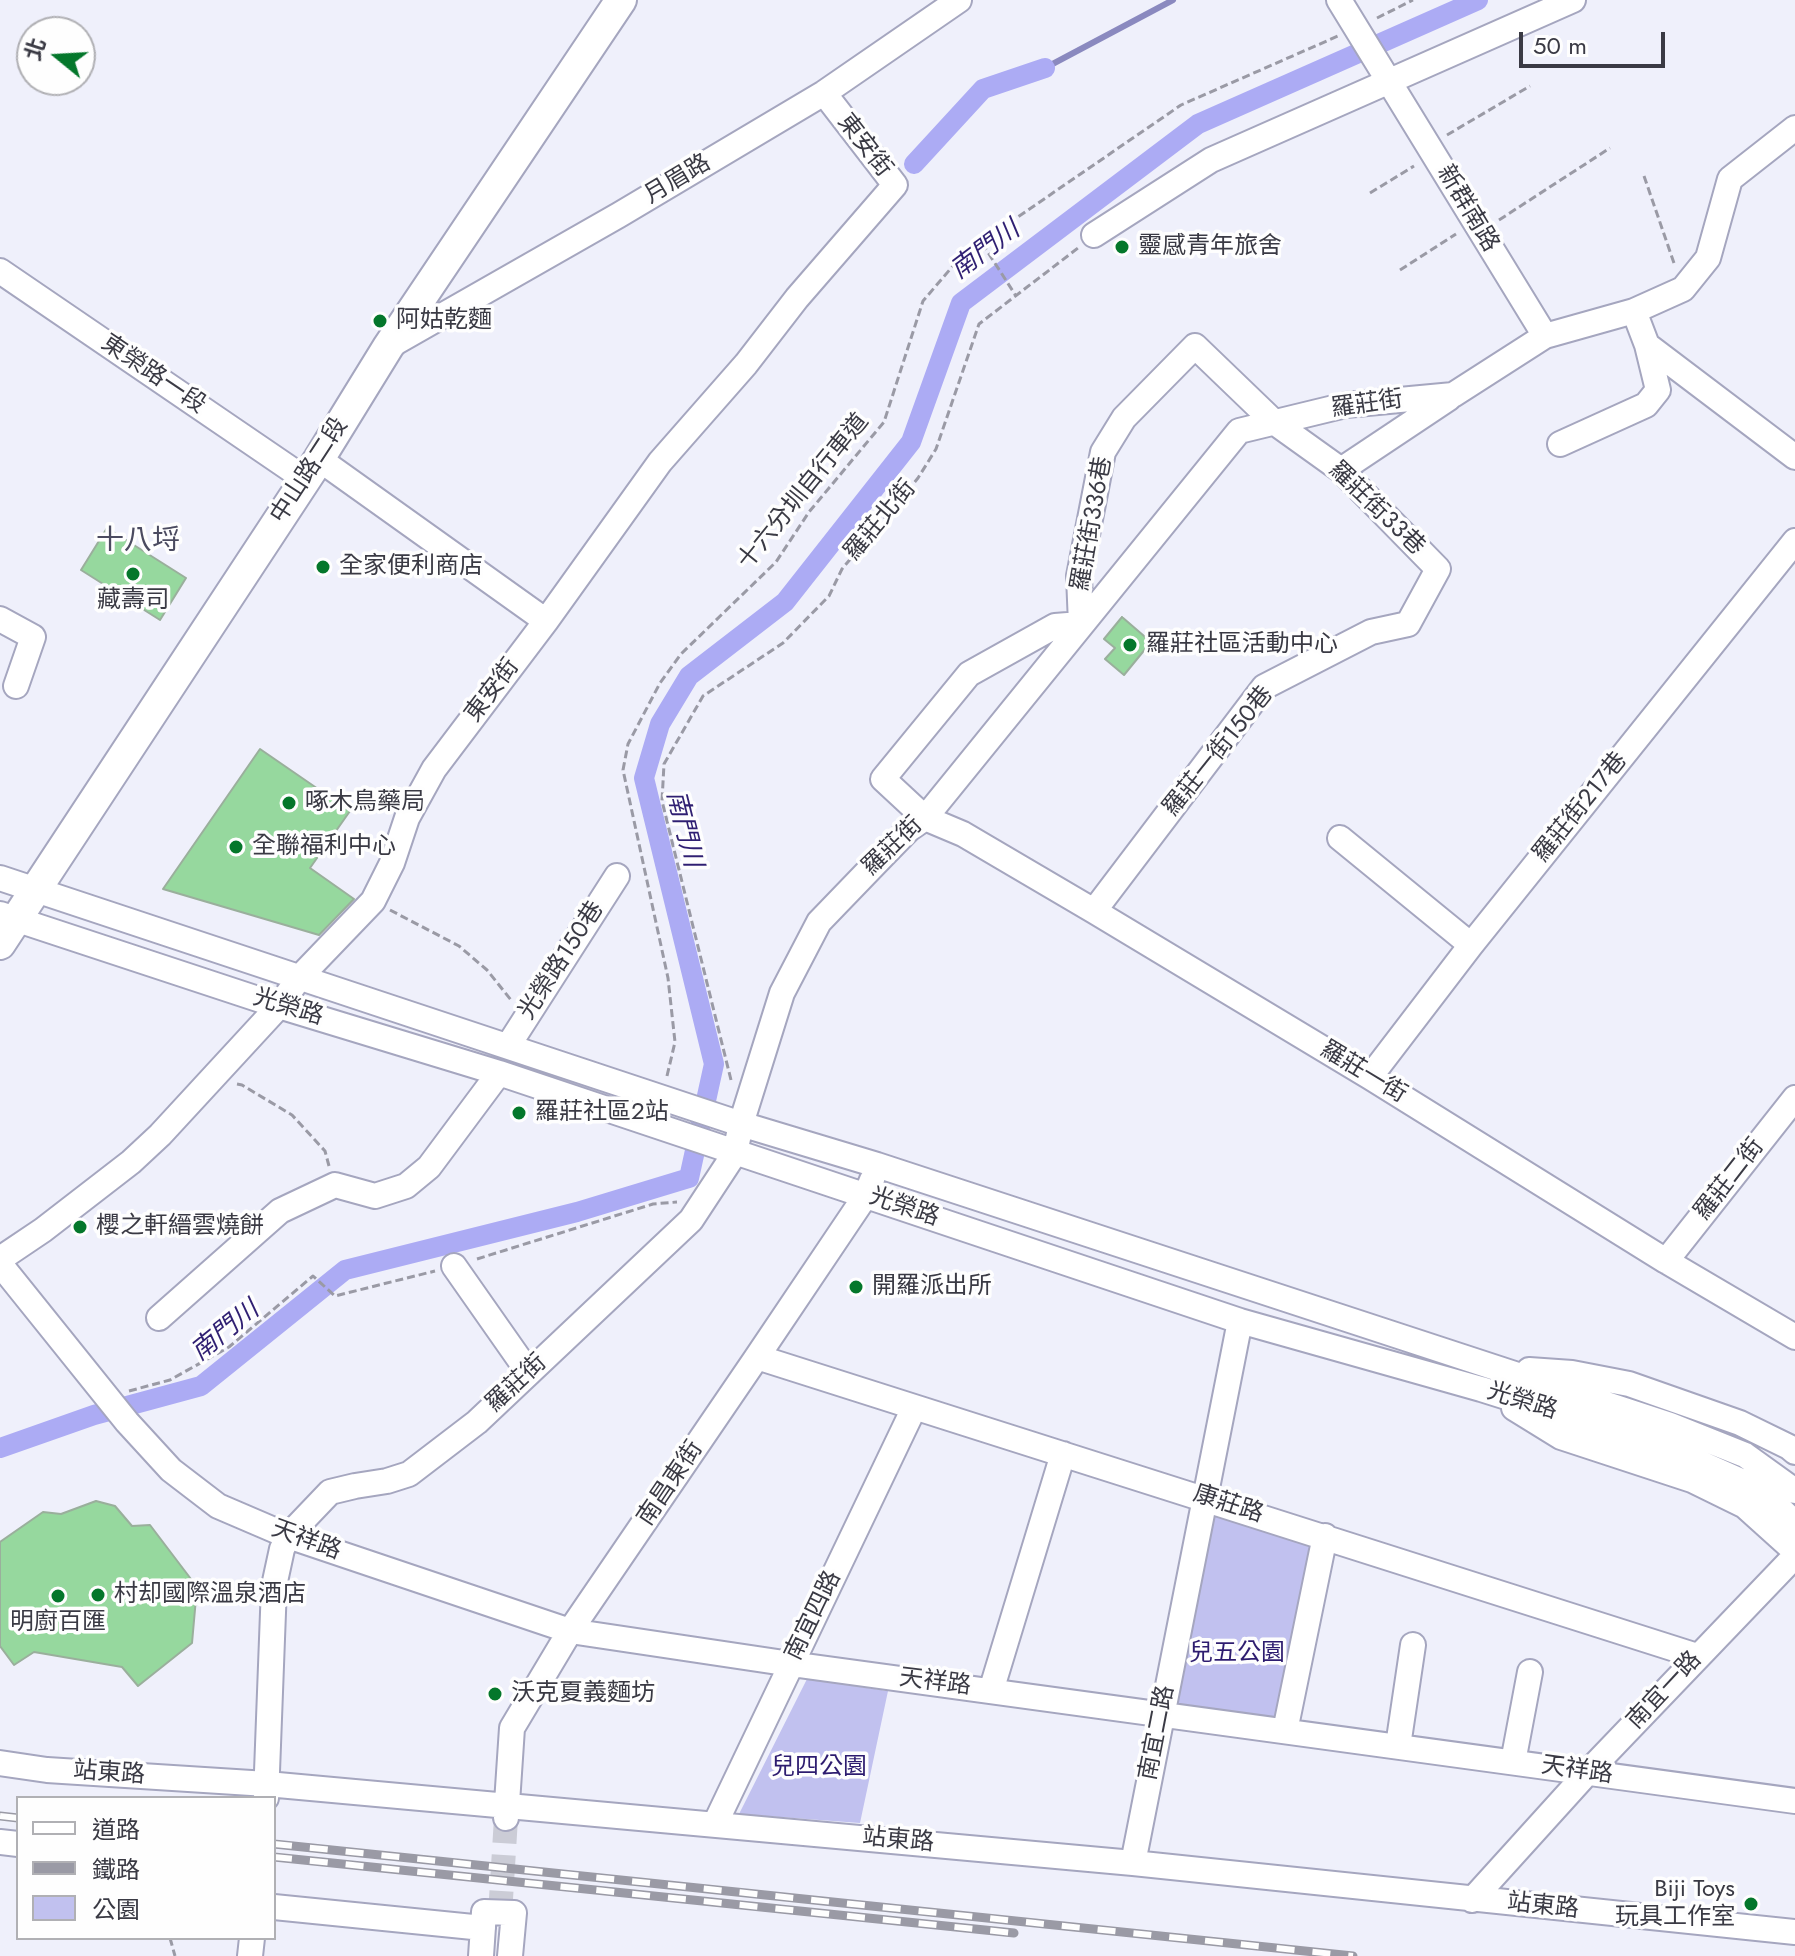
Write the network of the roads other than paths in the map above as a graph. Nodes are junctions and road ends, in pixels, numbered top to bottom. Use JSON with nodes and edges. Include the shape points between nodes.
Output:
{"nodes":[{"id":1,"x":621,"y":0,"type":"edge"},
{"id":2,"x":959,"y":0,"type":"edge"},
{"id":3,"x":1339,"y":0,"type":"edge"},
{"id":4,"x":1573,"y":0,"type":"edge"},
{"id":5,"x":932,"y":7,"type":"edge"},
{"id":6,"x":1385,"y":76,"type":"junction"},
{"id":7,"x":824,"y":93,"type":"junction"},
{"id":8,"x":1790,"y":141,"type":"edge"},
{"id":9,"x":1094,"y":235,"type":"road end"},
{"id":10,"x":0,"y":271,"type":"edge"},
{"id":11,"x":1634,"y":311,"type":"junction"},
{"id":12,"x":1545,"y":336,"type":"junction"},
{"id":13,"x":1647,"y":345,"type":"junction"},
{"id":14,"x":388,"y":347,"type":"junction"},
{"id":15,"x":1453,"y":395,"type":"junction"},
{"id":16,"x":1274,"y":422,"type":"junction"},
{"id":17,"x":1560,"y":444,"type":"dead end"},
{"id":18,"x":1795,"y":457,"type":"edge"},
{"id":19,"x":312,"y":469,"type":"junction"},
{"id":20,"x":1341,"y":470,"type":"junction"},
{"id":21,"x":1795,"y":541,"type":"edge"},
{"id":22,"x":1438,"y":569,"type":"joint"},
{"id":23,"x":0,"y":619,"type":"edge"},
{"id":24,"x":546,"y":621,"type":"junction"},
{"id":25,"x":1081,"y":624,"type":"junction"},
{"id":26,"x":16,"y":686,"type":"dead end"},
{"id":27,"x":925,"y":818,"type":"junction"},
{"id":28,"x":1340,"y":838,"type":"dead end"},
{"id":29,"x":617,"y":876,"type":"dead end"},
{"id":30,"x":0,"y":878,"type":"edge"},
{"id":31,"x":36,"y":891,"type":"junction"},
{"id":32,"x":1094,"y":911,"type":"junction"},
{"id":33,"x":5,"y":926,"type":"edge"},
{"id":34,"x":1471,"y":945,"type":"junction"},
{"id":35,"x":300,"y":977,"type":"junction"},
{"id":36,"x":279,"y":1006,"type":"junction"},
{"id":37,"x":508,"y":1046,"type":"junction"},
{"id":38,"x":499,"y":1073,"type":"junction"},
{"id":39,"x":1370,"y":1077,"type":"junction"},
{"id":40,"x":1795,"y":1098,"type":"edge"},
{"id":41,"x":741,"y":1124,"type":"junction"},
{"id":42,"x":735,"y":1153,"type":"junction"},
{"id":43,"x":877,"y":1165,"type":"junction"},
{"id":44,"x":866,"y":1195,"type":"junction"},
{"id":45,"x":0,"y":1261,"type":"edge"},
{"id":46,"x":1666,"y":1261,"type":"junction"},
{"id":47,"x":454,"y":1266,"type":"road end"},
{"id":48,"x":159,"y":1318,"type":"dead end"},
{"id":49,"x":1240,"y":1321,"type":"junction"},
{"id":50,"x":1795,"y":1337,"type":"edge"},
{"id":51,"x":757,"y":1357,"type":"junction"},
{"id":52,"x":529,"y":1373,"type":"junction"},
{"id":53,"x":1486,"y":1378,"type":"junction"},
{"id":54,"x":914,"y":1408,"type":"junction"},
{"id":55,"x":1795,"y":1452,"type":"edge"},
{"id":56,"x":1063,"y":1454,"type":"junction"},
{"id":57,"x":1795,"y":1491,"type":"edge"},
{"id":58,"x":1207,"y":1499,"type":"junction"},
{"id":59,"x":1795,"y":1523,"type":"edge"},
{"id":60,"x":288,"y":1536,"type":"junction"},
{"id":61,"x":1325,"y":1536,"type":"junction"},
{"id":62,"x":1795,"y":1553,"type":"edge"},
{"id":63,"x":570,"y":1631,"type":"junction"},
{"id":64,"x":1413,"y":1645,"type":"dead end"},
{"id":65,"x":1697,"y":1656,"type":"junction"},
{"id":66,"x":791,"y":1664,"type":"junction"},
{"id":67,"x":1530,"y":1672,"type":"dead end"},
{"id":68,"x":991,"y":1691,"type":"junction"},
{"id":69,"x":1161,"y":1713,"type":"junction"},
{"id":70,"x":1285,"y":1731,"type":"junction"},
{"id":71,"x":1398,"y":1746,"type":"junction"},
{"id":72,"x":1513,"y":1762,"type":"junction"},
{"id":73,"x":0,"y":1763,"type":"edge"},
{"id":74,"x":1587,"y":1773,"type":"junction"},
{"id":75,"x":267,"y":1791,"type":"edge"},
{"id":76,"x":1795,"y":1801,"type":"edge"},
{"id":77,"x":506,"y":1812,"type":"junction"},
{"id":78,"x":715,"y":1824,"type":"junction"},
{"id":79,"x":1133,"y":1863,"type":"junction"},
{"id":80,"x":1472,"y":1900,"type":"junction"},
{"id":81,"x":276,"y":1907,"type":"edge"},
{"id":82,"x":491,"y":1922,"type":"junction"},
{"id":83,"x":1795,"y":1932,"type":"edge"},
{"id":84,"x":481,"y":1956,"type":"edge"},
{"id":85,"x":496,"y":1956,"type":"edge"},
{"id":86,"x":510,"y":1956,"type":"edge"}],
"edges":[{"from":1,"to":14,"type":"main road","name":"中山路二段"},
{"from":2,"to":5,"type":"street","name":"月眉路"},
{"from":3,"to":6,"type":"street","name":"新群南路"},
{"from":4,"to":6,"type":"street"},
{"from":5,"to":7,"type":"street","name":"月眉路"},
{"from":6,"to":9,"type":"street","via":[[1211,160]]},
{"from":6,"to":12,"type":"street","name":"新群南路"},
{"from":7,"to":14,"type":"street","name":"月眉路"},
{"from":7,"to":24,"type":"street","name":"東安街","via":[[895,185],[660,462]]},
{"from":8,"to":11,"type":"street","name":"羅莊街","via":[[1730,179],[1708,258],[1683,289]]},
{"from":10,"to":19,"type":"street","name":"東榮路一段"},
{"from":11,"to":12,"type":"street","name":"羅莊街"},
{"from":11,"to":13,"type":"street"},
{"from":12,"to":15,"type":"street","name":"羅莊街"},
{"from":13,"to":17,"type":"street","via":[[1658,390],[1646,405]]},
{"from":13,"to":18,"type":"street"},
{"from":14,"to":19,"type":"main road","name":"中山路二段"},
{"from":15,"to":16,"type":"street","name":"羅莊街","via":[[1346,405]]},
{"from":15,"to":20,"type":"street"},
{"from":16,"to":20,"type":"street","name":"羅莊街33巷"},
{"from":16,"to":25,"type":"street","name":"羅莊街","via":[[1239,431]]},
{"from":16,"to":25,"type":"street","name":"羅莊街336巷","via":[[1195,346],[1124,418],[1103,452],[1079,576]]},
{"from":19,"to":24,"type":"street","name":"東榮路一段"},
{"from":19,"to":31,"type":"main road","name":"中山路二段"},
{"from":20,"to":22,"type":"street","name":"羅莊街33巷"},
{"from":21,"to":34,"type":"street","name":"羅莊街217巷"},
{"from":22,"to":32,"type":"street","name":"羅莊一街150巷","via":[[1408,624],[1371,632],[1264,687]]},
{"from":23,"to":26,"type":"street","via":[[33,637]]},
{"from":24,"to":35,"type":"street","name":"東安街","via":[[434,769],[373,901]]},
{"from":25,"to":27,"type":"street","name":"羅莊街"},
{"from":25,"to":27,"type":"street","name":"羅莊街336巷","via":[[1055,626],[969,674],[883,779]]},
{"from":27,"to":32,"type":"street","name":"羅莊一街","via":[[963,834]]},
{"from":27,"to":41,"type":"street","name":"羅莊街","via":[[819,922],[782,993]]},
{"from":28,"to":34,"type":"street"},
{"from":29,"to":37,"type":"street","name":"光榮路150巷"},
{"from":30,"to":31,"type":"street","name":"光榮路"},
{"from":31,"to":33,"type":"main road","name":"中山路二段"},
{"from":31,"to":35,"type":"street","name":"光榮路"},
{"from":32,"to":39,"type":"street","name":"羅莊一街"},
{"from":33,"to":36,"type":"street","name":"光榮路"},
{"from":34,"to":39,"type":"street","name":"羅莊街217巷"},
{"from":35,"to":36,"type":"street","name":"東安街"},
{"from":35,"to":37,"type":"street","name":"光榮路"},
{"from":36,"to":38,"type":"street","name":"光榮路"},
{"from":36,"to":45,"type":"street","name":"東安街","via":[[131,1162]]},
{"from":37,"to":41,"type":"street","name":"光榮路"},
{"from":38,"to":42,"type":"street","name":"光榮路"},
{"from":38,"to":48,"type":"street","via":[[429,1167],[406,1186],[375,1196],[335,1185],[280,1211]]},
{"from":39,"to":46,"type":"street","name":"羅莊一街"},
{"from":40,"to":46,"type":"street","name":"羅莊二街"},
{"from":41,"to":42,"type":"street","name":"羅莊街"},
{"from":41,"to":43,"type":"street","name":"光榮路"},
{"from":42,"to":44,"type":"street","name":"光榮路"},
{"from":42,"to":52,"type":"street","name":"羅莊街","via":[[691,1220]]},
{"from":43,"to":44,"type":"street","name":"南昌東街"},
{"from":43,"to":53,"type":"street","name":"光榮路"},
{"from":44,"to":49,"type":"street","name":"光榮路"},
{"from":44,"to":51,"type":"street","name":"南昌東街"},
{"from":45,"to":60,"type":"street","name":"天祥路","via":[[106,1397],[171,1470],[218,1506]]},
{"from":46,"to":50,"type":"street","name":"羅莊一街"},
{"from":47,"to":52,"type":"street"},
{"from":49,"to":53,"type":"street","name":"光榮路"},
{"from":49,"to":58,"type":"street","name":"南宜二路"},
{"from":51,"to":54,"type":"street","name":"康莊路"},
{"from":51,"to":63,"type":"street","name":"南昌東街"},
{"from":52,"to":60,"type":"street","name":"羅莊街","via":[[477,1422],[409,1474],[330,1492]]},
{"from":53,"to":55,"type":"street","via":[[1572,1373],[1629,1384],[1740,1423]]},
{"from":53,"to":57,"type":"street","name":"光榮路","via":[[1670,1425],[1745,1455]]},
{"from":53,"to":59,"type":"street","name":"光榮路","via":[[1759,1489]]},
{"from":53,"to":62,"type":"street","via":[[1561,1437],[1692,1480],[1745,1506]]},
{"from":54,"to":56,"type":"street","name":"康莊路"},
{"from":54,"to":66,"type":"street","name":"南宜四路"},
{"from":56,"to":58,"type":"street","name":"康莊路"},
{"from":56,"to":68,"type":"street"},
{"from":58,"to":61,"type":"street","name":"康莊路"},
{"from":58,"to":69,"type":"street","name":"南宜二路"},
{"from":60,"to":63,"type":"street","name":"天祥路"},
{"from":60,"to":75,"type":"street","name":"羅莊街","via":[[274,1586]]},
{"from":61,"to":65,"type":"street","name":"康莊路"},
{"from":61,"to":70,"type":"street"},
{"from":62,"to":65,"type":"street","name":"南宜一路"},
{"from":63,"to":66,"type":"street","name":"天祥路"},
{"from":63,"to":77,"type":"street","name":"南昌東街","via":[[512,1728]]},
{"from":64,"to":71,"type":"street"},
{"from":65,"to":74,"type":"street","name":"南宜一路"},
{"from":66,"to":68,"type":"street","name":"天祥路"},
{"from":66,"to":78,"type":"street","name":"南宜四路"},
{"from":67,"to":72,"type":"street"},
{"from":68,"to":69,"type":"street","name":"天祥路"},
{"from":69,"to":70,"type":"street","name":"天祥路"},
{"from":69,"to":79,"type":"street","name":"南宜二路"},
{"from":70,"to":71,"type":"street","name":"天祥路"},
{"from":71,"to":72,"type":"street","name":"天祥路"},
{"from":72,"to":74,"type":"street","name":"天祥路"},
{"from":73,"to":75,"type":"street","name":"站東路"},
{"from":74,"to":76,"type":"street","name":"天祥路"},
{"from":74,"to":80,"type":"street","name":"南宜一路"},
{"from":75,"to":77,"type":"street","name":"站東路"},
{"from":77,"to":78,"type":"street","name":"站東路"},
{"from":78,"to":79,"type":"street","name":"站東路"},
{"from":79,"to":80,"type":"street","name":"站東路"},
{"from":80,"to":83,"type":"street","name":"站東路"},
{"from":81,"to":82,"type":"street"},
{"from":82,"to":84,"type":"street"},
{"from":82,"to":85,"type":"street"},
{"from":82,"to":86,"type":"street","via":[[484,1912],[514,1913]]}]}
